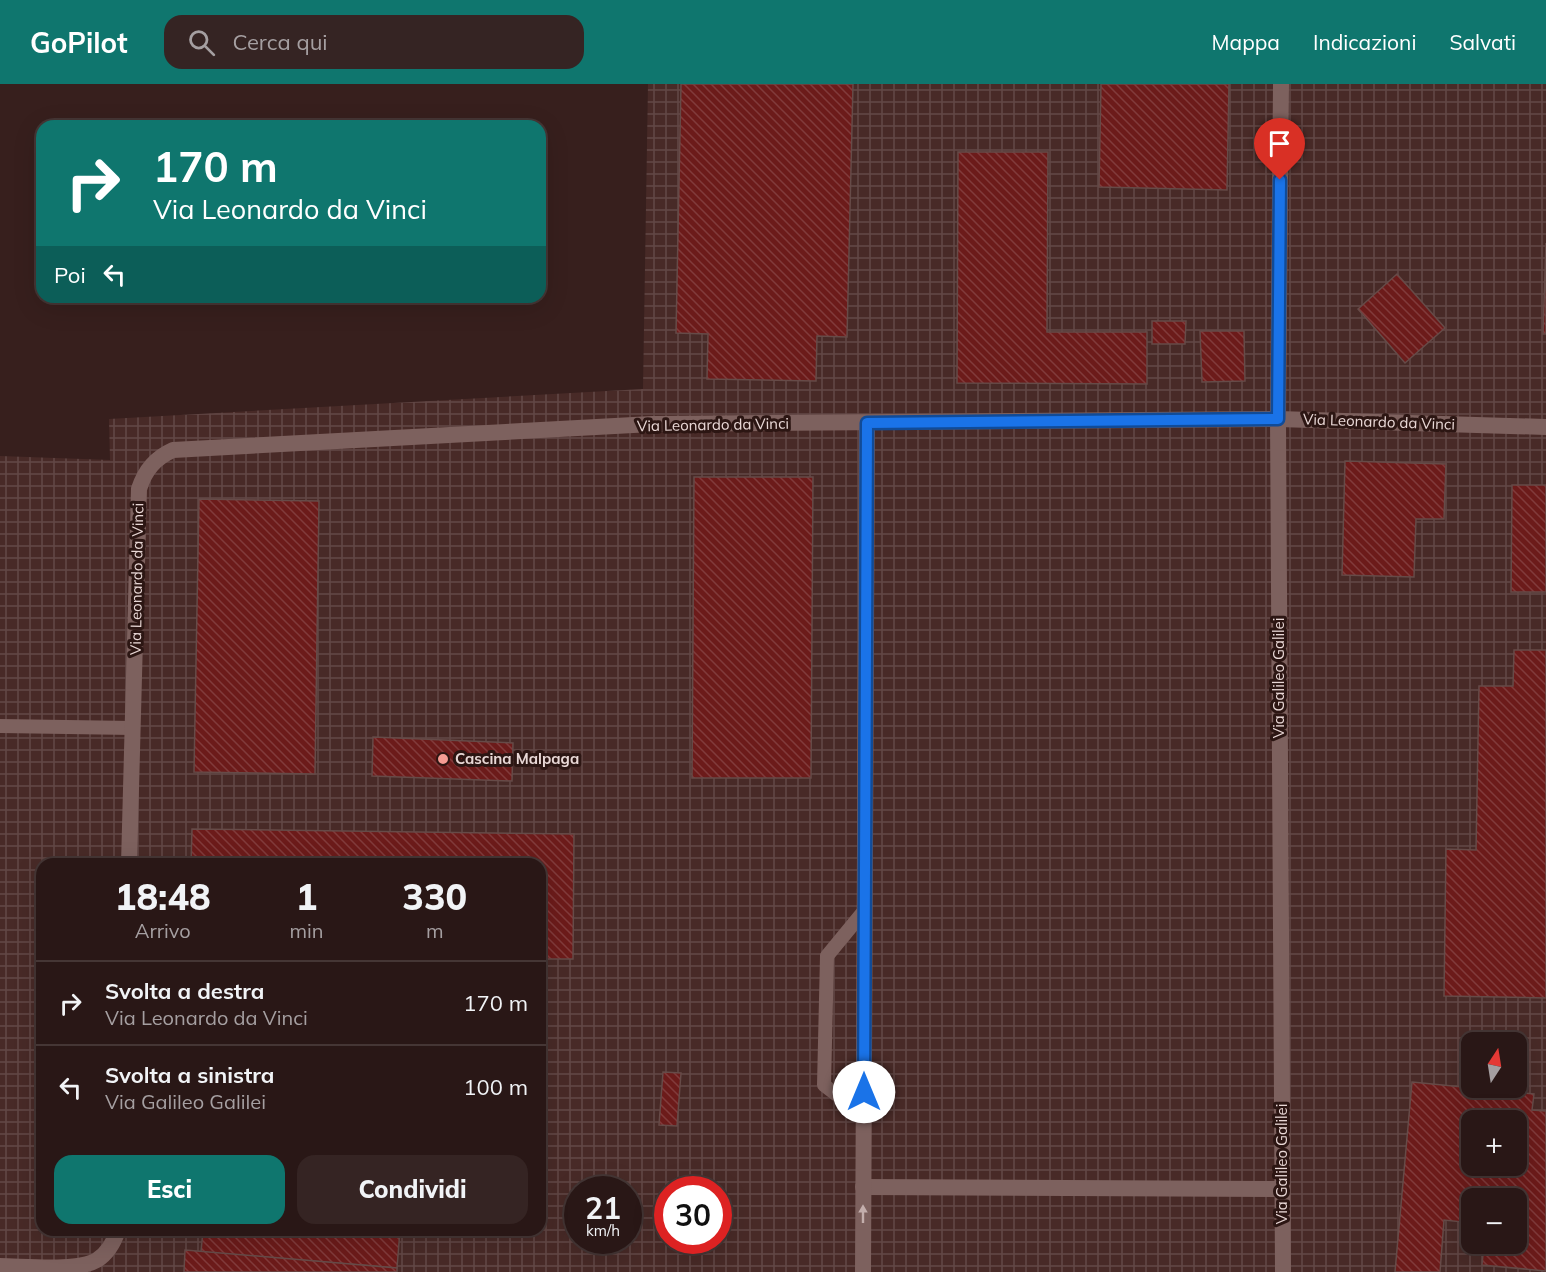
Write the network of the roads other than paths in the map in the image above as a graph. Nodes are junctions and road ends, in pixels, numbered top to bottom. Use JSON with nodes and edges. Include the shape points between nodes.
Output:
{"nodes":[{"id":1,"x":1281,"y":84,"type":"edge"},
{"id":2,"x":1278,"y":419,"type":"junction"},
{"id":3,"x":867,"y":423,"type":"junction"},
{"id":4,"x":1546,"y":427,"type":"edge"},
{"id":5,"x":0,"y":726,"type":"edge"},
{"id":6,"x":133,"y":728,"type":"junction"},
{"id":7,"x":129,"y":858,"type":"edge"},
{"id":8,"x":864,"y":911,"type":"junction"},
{"id":9,"x":863,"y":1115,"type":"junction"},
{"id":10,"x":863,"y":1187,"type":"junction"},
{"id":11,"x":1282,"y":1189,"type":"junction"},
{"id":12,"x":114,"y":1236,"type":"edge"},
{"id":13,"x":0,"y":1266,"type":"edge"},
{"id":14,"x":863,"y":1272,"type":"edge"},
{"id":15,"x":1282,"y":1272,"type":"edge"}],
"edges":[{"from":1,"to":2,"type":"street","name":"Via Galileo Galilei"},
{"from":2,"to":3,"type":"street","name":"Via Leonardo da Vinci"},
{"from":2,"to":4,"type":"street","name":"Via Leonardo da Vinci"},
{"from":2,"to":11,"type":"street","name":"Via Galileo Galilei"},
{"from":3,"to":6,"type":"street","name":"Via Leonardo da Vinci","via":[[652,424],[169,452],[150,467],[139,489]]},
{"from":3,"to":8,"type":"street"},
{"from":5,"to":6,"type":"lane"},
{"from":6,"to":7,"type":"street","name":"Via Leonardo da Vinci"},
{"from":8,"to":9,"type":"street"},
{"from":8,"to":9,"type":"lane","via":[[827,956],[824,1085]]},
{"from":9,"to":10,"type":"street"},
{"from":10,"to":11,"type":"street"},
{"from":14,"to":10,"type":"street","one_way":true},
{"from":11,"to":15,"type":"street","name":"Via Galileo Galilei"},
{"from":12,"to":13,"type":"street","via":[[107,1252],[94,1262]]}]}
